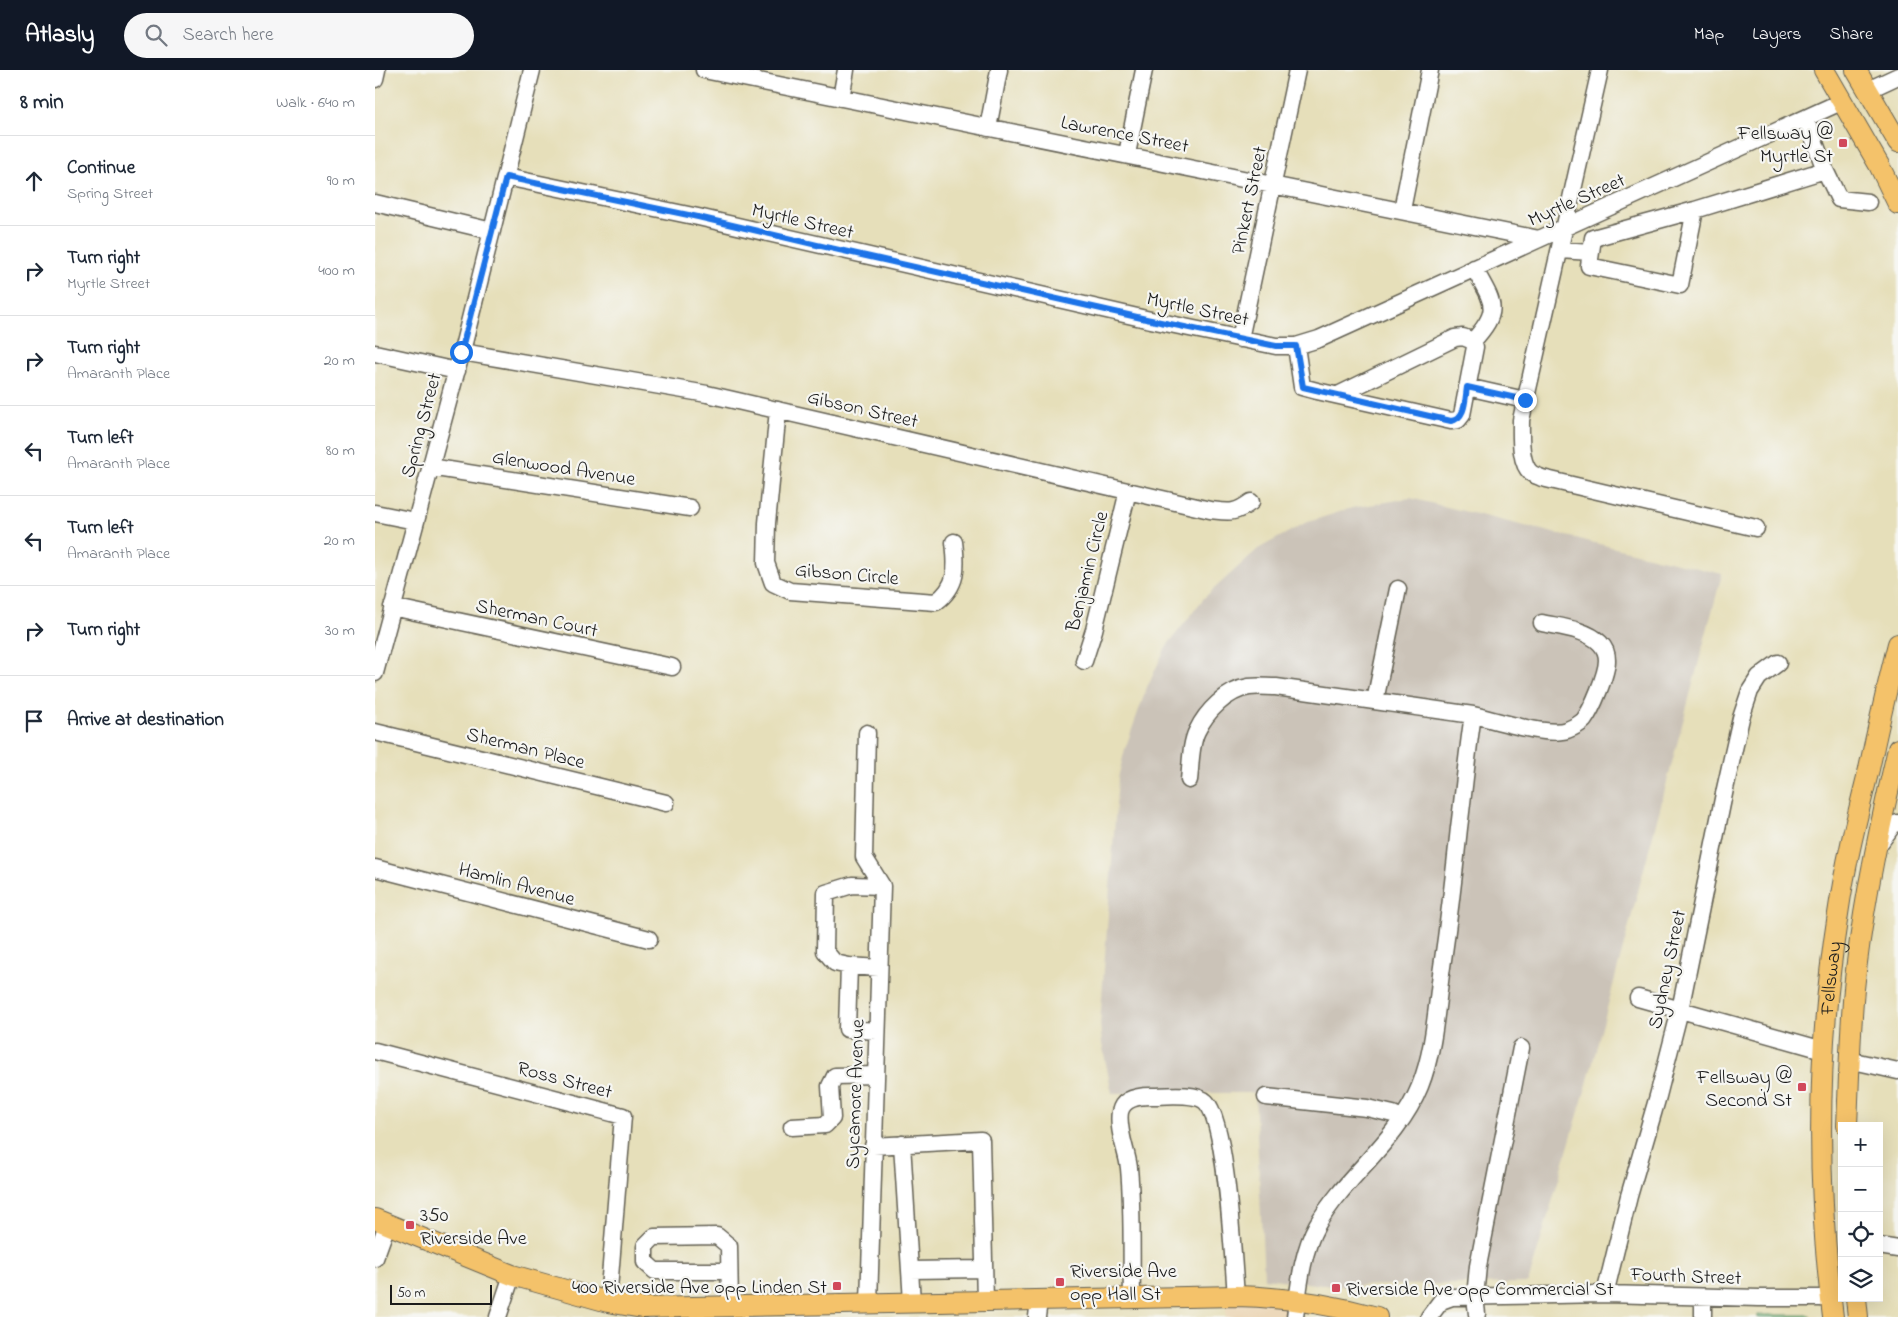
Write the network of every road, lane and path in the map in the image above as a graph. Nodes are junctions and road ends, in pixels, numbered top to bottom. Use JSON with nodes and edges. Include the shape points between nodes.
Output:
{"nodes":[{"id":1,"x":377,"y":70,"type":"edge"},
{"id":2,"x":532,"y":70,"type":"edge"},
{"id":3,"x":703,"y":70,"type":"edge"},
{"id":4,"x":846,"y":70,"type":"edge"},
{"id":5,"x":999,"y":70,"type":"edge"},
{"id":6,"x":1144,"y":70,"type":"edge"},
{"id":7,"x":1297,"y":70,"type":"edge"},
{"id":8,"x":1430,"y":70,"type":"edge"},
{"id":9,"x":1600,"y":70,"type":"edge"},
{"id":10,"x":1824,"y":70,"type":"edge"},
{"id":11,"x":1856,"y":70,"type":"edge"},
{"id":12,"x":1897,"y":78,"type":"edge"},
{"id":13,"x":375,"y":79,"type":"edge"},
{"id":14,"x":1868,"y":90,"type":"junction"},
{"id":15,"x":841,"y":98,"type":"junction"},
{"id":16,"x":1843,"y":101,"type":"junction"},
{"id":17,"x":1807,"y":118,"type":"junction"},
{"id":18,"x":988,"y":128,"type":"junction"},
{"id":19,"x":1898,"y":142,"type":"edge"},
{"id":20,"x":1127,"y":154,"type":"junction"},
{"id":21,"x":1825,"y":170,"type":"junction"},
{"id":22,"x":506,"y":177,"type":"junction"},
{"id":23,"x":1274,"y":184,"type":"junction"},
{"id":24,"x":1868,"y":202,"type":"dead end"},
{"id":25,"x":375,"y":203,"type":"edge"},
{"id":26,"x":1898,"y":204,"type":"edge"},
{"id":27,"x":1402,"y":210,"type":"junction"},
{"id":28,"x":1695,"y":210,"type":"junction"},
{"id":29,"x":1565,"y":227,"type":"junction"},
{"id":30,"x":492,"y":231,"type":"junction"},
{"id":31,"x":1539,"y":239,"type":"junction"},
{"id":32,"x":1560,"y":250,"type":"junction"},
{"id":33,"x":1591,"y":252,"type":"junction"},
{"id":34,"x":1474,"y":268,"type":"junction"},
{"id":35,"x":1240,"y":339,"type":"junction"},
{"id":36,"x":1473,"y":341,"type":"junction"},
{"id":37,"x":1296,"y":346,"type":"junction"},
{"id":38,"x":461,"y":352,"type":"junction"},
{"id":39,"x":375,"y":353,"type":"edge"},
{"id":40,"x":457,"y":371,"type":"junction"},
{"id":41,"x":1467,"y":387,"type":"junction"},
{"id":42,"x":1337,"y":395,"type":"junction"},
{"id":43,"x":1525,"y":400,"type":"junction"},
{"id":44,"x":778,"y":410,"type":"junction"},
{"id":45,"x":431,"y":468,"type":"junction"},
{"id":46,"x":1128,"y":491,"type":"junction"},
{"id":47,"x":1251,"y":502,"type":"dead end"},
{"id":48,"x":691,"y":508,"type":"dead end"},
{"id":49,"x":375,"y":513,"type":"edge"},
{"id":50,"x":415,"y":521,"type":"junction"},
{"id":51,"x":1756,"y":528,"type":"dead end"},
{"id":52,"x":954,"y":542,"type":"dead end"},
{"id":53,"x":1398,"y":590,"type":"dead end"},
{"id":54,"x":392,"y":607,"type":"junction"},
{"id":55,"x":1542,"y":623,"type":"dead end"},
{"id":56,"x":1898,"y":644,"type":"edge"},
{"id":57,"x":1084,"y":661,"type":"dead end"},
{"id":58,"x":1778,"y":663,"type":"dead end"},
{"id":59,"x":672,"y":667,"type":"dead end"},
{"id":60,"x":375,"y":673,"type":"edge"},
{"id":61,"x":1375,"y":701,"type":"junction"},
{"id":62,"x":1473,"y":715,"type":"junction"},
{"id":63,"x":375,"y":732,"type":"edge"},
{"id":64,"x":867,"y":733,"type":"dead end"},
{"id":65,"x":1898,"y":749,"type":"edge"},
{"id":66,"x":1189,"y":780,"type":"dead end"},
{"id":67,"x":666,"y":803,"type":"dead end"},
{"id":68,"x":1898,"y":823,"type":"edge"},
{"id":69,"x":1875,"y":849,"type":"junction"},
{"id":70,"x":375,"y":868,"type":"edge"},
{"id":71,"x":882,"y":886,"type":"junction"},
{"id":72,"x":649,"y":939,"type":"dead end"},
{"id":73,"x":849,"y":966,"type":"junction"},
{"id":74,"x":879,"y":968,"type":"junction"},
{"id":75,"x":1638,"y":998,"type":"dead end"},
{"id":76,"x":1680,"y":1010,"type":"junction"},
{"id":77,"x":877,"y":1031,"type":"junction"},
{"id":78,"x":1521,"y":1048,"type":"dead end"},
{"id":79,"x":1823,"y":1050,"type":"junction"},
{"id":80,"x":375,"y":1051,"type":"edge"},
{"id":81,"x":1849,"y":1060,"type":"junction"},
{"id":82,"x":1898,"y":1071,"type":"edge"},
{"id":83,"x":876,"y":1075,"type":"junction"},
{"id":84,"x":1266,"y":1097,"type":"dead end"},
{"id":85,"x":1402,"y":1118,"type":"junction"},
{"id":86,"x":1847,"y":1122,"type":"edge"},
{"id":87,"x":792,"y":1127,"type":"dead end"},
{"id":88,"x":902,"y":1144,"type":"junction"},
{"id":89,"x":873,"y":1146,"type":"junction"},
{"id":90,"x":381,"y":1222,"type":"edge"},
{"id":91,"x":1883,"y":1247,"type":"edge"},
{"id":92,"x":1898,"y":1249,"type":"edge"},
{"id":93,"x":375,"y":1258,"type":"edge"},
{"id":94,"x":985,"y":1269,"type":"junction"},
{"id":95,"x":910,"y":1270,"type":"junction"},
{"id":96,"x":729,"y":1271,"type":"junction"},
{"id":97,"x":512,"y":1275,"type":"junction"},
{"id":98,"x":1605,"y":1294,"type":"junction"},
{"id":99,"x":1236,"y":1296,"type":"junction"},
{"id":100,"x":1475,"y":1296,"type":"junction"},
{"id":101,"x":1703,"y":1297,"type":"junction"},
{"id":102,"x":1132,"y":1298,"type":"junction"},
{"id":103,"x":985,"y":1301,"type":"junction"},
{"id":104,"x":608,"y":1302,"type":"junction"},
{"id":105,"x":912,"y":1302,"type":"junction"},
{"id":106,"x":1856,"y":1302,"type":"edge"},
{"id":107,"x":869,"y":1303,"type":"junction"},
{"id":108,"x":730,"y":1305,"type":"junction"},
{"id":109,"x":1832,"y":1307,"type":"edge"},
{"id":110,"x":1038,"y":1308,"type":"edge"},
{"id":111,"x":1296,"y":1308,"type":"edge"},
{"id":112,"x":839,"y":1310,"type":"edge"},
{"id":113,"x":754,"y":1311,"type":"edge"},
{"id":114,"x":641,"y":1312,"type":"edge"},
{"id":115,"x":1477,"y":1314,"type":"dead end"},
{"id":116,"x":498,"y":1317,"type":"edge"},
{"id":117,"x":1377,"y":1317,"type":"edge"},
{"id":118,"x":1429,"y":1317,"type":"edge"},
{"id":119,"x":1703,"y":1317,"type":"edge"},
{"id":120,"x":1858,"y":1317,"type":"edge"}],
"edges":[{"from":1,"to":13,"type":"street"},
{"from":2,"to":22,"type":"street","name":"Spring Street"},
{"from":3,"to":15,"type":"street","name":"Lawrence Street"},
{"from":4,"to":15,"type":"street"},
{"from":5,"to":18,"type":"street"},
{"from":6,"to":20,"type":"street"},
{"from":7,"to":23,"type":"street","name":"Pinkert Street"},
{"from":8,"to":27,"type":"street"},
{"from":9,"to":29,"type":"street"},
{"from":10,"to":16,"type":"main road"},
{"from":11,"to":14,"type":"main road"},
{"from":12,"to":14,"type":"street"},
{"from":14,"to":19,"type":"main road"},
{"from":15,"to":18,"type":"street","name":"Lawrence Street"},
{"from":16,"to":17,"type":"street","name":"Myrtle Street"},
{"from":16,"to":26,"type":"main road"},
{"from":17,"to":21,"type":"street"},
{"from":17,"to":29,"type":"street","name":"Myrtle Street"},
{"from":18,"to":20,"type":"street","name":"Lawrence Street"},
{"from":20,"to":23,"type":"street","name":"Lawrence Street"},
{"from":21,"to":24,"type":"street","via":[[1839,200]]},
{"from":21,"to":28,"type":"street"},
{"from":22,"to":30,"type":"street","name":"Spring Street"},
{"from":22,"to":35,"type":"street","name":"Myrtle Street"},
{"from":23,"to":27,"type":"street","name":"Lawrence Street"},
{"from":23,"to":35,"type":"street","name":"Pinkert Street"},
{"from":25,"to":30,"type":"street"},
{"from":27,"to":31,"type":"street","name":"Lawrence Street"},
{"from":28,"to":33,"type":"street","via":[[1593,238]]},
{"from":28,"to":33,"type":"street","via":[[1680,285],[1589,266]]},
{"from":29,"to":31,"type":"street","name":"Myrtle Street"},
{"from":29,"to":32,"type":"street"},
{"from":30,"to":38,"type":"street","name":"Spring Street"},
{"from":31,"to":34,"type":"street","name":"Myrtle Street"},
{"from":32,"to":33,"type":"street"},
{"from":32,"to":43,"type":"street"},
{"from":34,"to":36,"type":"street","via":[[1493,309],[1491,318]]},
{"from":34,"to":37,"type":"street","name":"Myrtle Street","via":[[1319,339]]},
{"from":35,"to":37,"type":"street","name":"Myrtle Street"},
{"from":36,"to":41,"type":"street","via":[[1475,347]]},
{"from":36,"to":42,"type":"street","via":[[1455,338]]},
{"from":37,"to":42,"type":"street","via":[[1303,387]]},
{"from":38,"to":40,"type":"street","name":"Spring Street"},
{"from":38,"to":44,"type":"street","name":"Gibson Street","via":[[707,394]]},
{"from":39,"to":40,"type":"street"},
{"from":40,"to":45,"type":"street","name":"Spring Street"},
{"from":41,"to":42,"type":"street","via":[[1462,415],[1451,421]]},
{"from":41,"to":43,"type":"street"},
{"from":43,"to":51,"type":"street","via":[[1521,420],[1523,456],[1531,473]]},
{"from":44,"to":46,"type":"street","name":"Gibson Street"},
{"from":44,"to":52,"type":"street","name":"Gibson Circle","via":[[767,523],[766,562],[773,583],[790,591],[936,602],[948,592],[953,581],[957,564]]},
{"from":45,"to":48,"type":"street","name":"Glenwood Avenue"},
{"from":45,"to":50,"type":"street","name":"Spring Street"},
{"from":46,"to":47,"type":"street","name":"Gibson Street","via":[[1226,512],[1240,510]]},
{"from":46,"to":57,"type":"street","name":"Benjamin Circle","via":[[1095,630]]},
{"from":49,"to":50,"type":"street"},
{"from":50,"to":54,"type":"street","name":"Spring Street"},
{"from":53,"to":61,"type":"street"},
{"from":54,"to":59,"type":"street","name":"Sherman Court"},
{"from":54,"to":60,"type":"street","name":"Spring Street"},
{"from":55,"to":62,"type":"street","via":[[1584,633],[1605,649],[1607,660],[1594,703],[1582,722],[1566,731],[1539,731]]},
{"from":56,"to":79,"type":"main road","name":"Fellsway","via":[[1840,904]]},
{"from":58,"to":76,"type":"street","name":"Sydney Street","via":[[1759,677],[1750,691],[1741,718]]},
{"from":61,"to":62,"type":"street"},
{"from":61,"to":66,"type":"street","via":[[1276,687],[1248,687],[1231,694],[1213,708],[1197,731]]},
{"from":62,"to":85,"type":"street","via":[[1431,1045],[1420,1086]]},
{"from":63,"to":67,"type":"street","name":"Sherman Place"},
{"from":64,"to":71,"type":"street","via":[[864,857]]},
{"from":65,"to":69,"type":"main road","name":"Fellsway"},
{"from":68,"to":69,"type":"street"},
{"from":69,"to":81,"type":"main road","name":"Fellsway","via":[[1854,988]]},
{"from":70,"to":72,"type":"street","name":"Hamlin Avenue"},
{"from":71,"to":73,"type":"street","via":[[852,885],[826,893],[825,951],[835,963]]},
{"from":71,"to":74,"type":"street","name":"Sycamore Avenue"},
{"from":73,"to":74,"type":"street"},
{"from":73,"to":77,"type":"street","via":[[847,1029]]},
{"from":74,"to":77,"type":"street","name":"Sycamore Avenue"},
{"from":75,"to":76,"type":"street"},
{"from":76,"to":79,"type":"street"},
{"from":76,"to":98,"type":"street","name":"Sydney Street"},
{"from":77,"to":83,"type":"street","name":"Sycamore Avenue"},
{"from":78,"to":100,"type":"street","via":[[1477,1266]]},
{"from":79,"to":109,"type":"main road","name":"Fellsway","via":[[1820,1118],[1822,1187]]},
{"from":80,"to":104,"type":"street","name":"Ross Street","via":[[623,1116]]},
{"from":81,"to":82,"type":"street"},
{"from":81,"to":86,"type":"main road","name":"Fellsway"},
{"from":83,"to":87,"type":"street","via":[[835,1076],[830,1086],[832,1118],[825,1125]]},
{"from":83,"to":89,"type":"street","name":"Sycamore Avenue"},
{"from":84,"to":85,"type":"street","via":[[1367,1108]]},
{"from":85,"to":111,"type":"street","via":[[1330,1205],[1316,1227],[1304,1261]]},
{"from":88,"to":89,"type":"street"},
{"from":88,"to":94,"type":"street","via":[[981,1140]]},
{"from":88,"to":95,"type":"street"},
{"from":89,"to":107,"type":"street","name":"Sycamore Avenue"},
{"from":90,"to":93,"type":"street"},
{"from":90,"to":97,"type":"main road"},
{"from":91,"to":92,"type":"street"},
{"from":94,"to":95,"type":"street"},
{"from":94,"to":103,"type":"street"},
{"from":95,"to":105,"type":"street"},
{"from":96,"to":96,"type":"street","via":[[729,1246],[717,1236],[654,1237],[645,1246],[645,1262],[655,1271]]},
{"from":96,"to":108,"type":"street"},
{"from":97,"to":104,"type":"main road"},
{"from":97,"to":116,"type":"street"},
{"from":98,"to":100,"type":"street","name":"Fourth Street"},
{"from":98,"to":101,"type":"street","name":"Fourth Street"},
{"from":99,"to":102,"type":"main road"},
{"from":99,"to":102,"type":"street","via":[[1222,1149],[1212,1110],[1194,1096],[1143,1096],[1134,1097],[1121,1111],[1129,1169]]},
{"from":99,"to":111,"type":"main road"},
{"from":100,"to":115,"type":"street"},
{"from":100,"to":118,"type":"street","name":"Fourth Street","via":[[1445,1299]]},
{"from":101,"to":109,"type":"street","name":"Fourth Street"},
{"from":101,"to":119,"type":"street"},
{"from":102,"to":110,"type":"main road"},
{"from":103,"to":105,"type":"main road"},
{"from":103,"to":110,"type":"main road"},
{"from":104,"to":114,"type":"main road"},
{"from":105,"to":107,"type":"main road"},
{"from":106,"to":120,"type":"main road"},
{"from":107,"to":112,"type":"main road"},
{"from":108,"to":113,"type":"main road"},
{"from":108,"to":114,"type":"main road"},
{"from":111,"to":117,"type":"main road","via":[[1330,1305]]},
{"from":112,"to":113,"type":"main road"}]}
